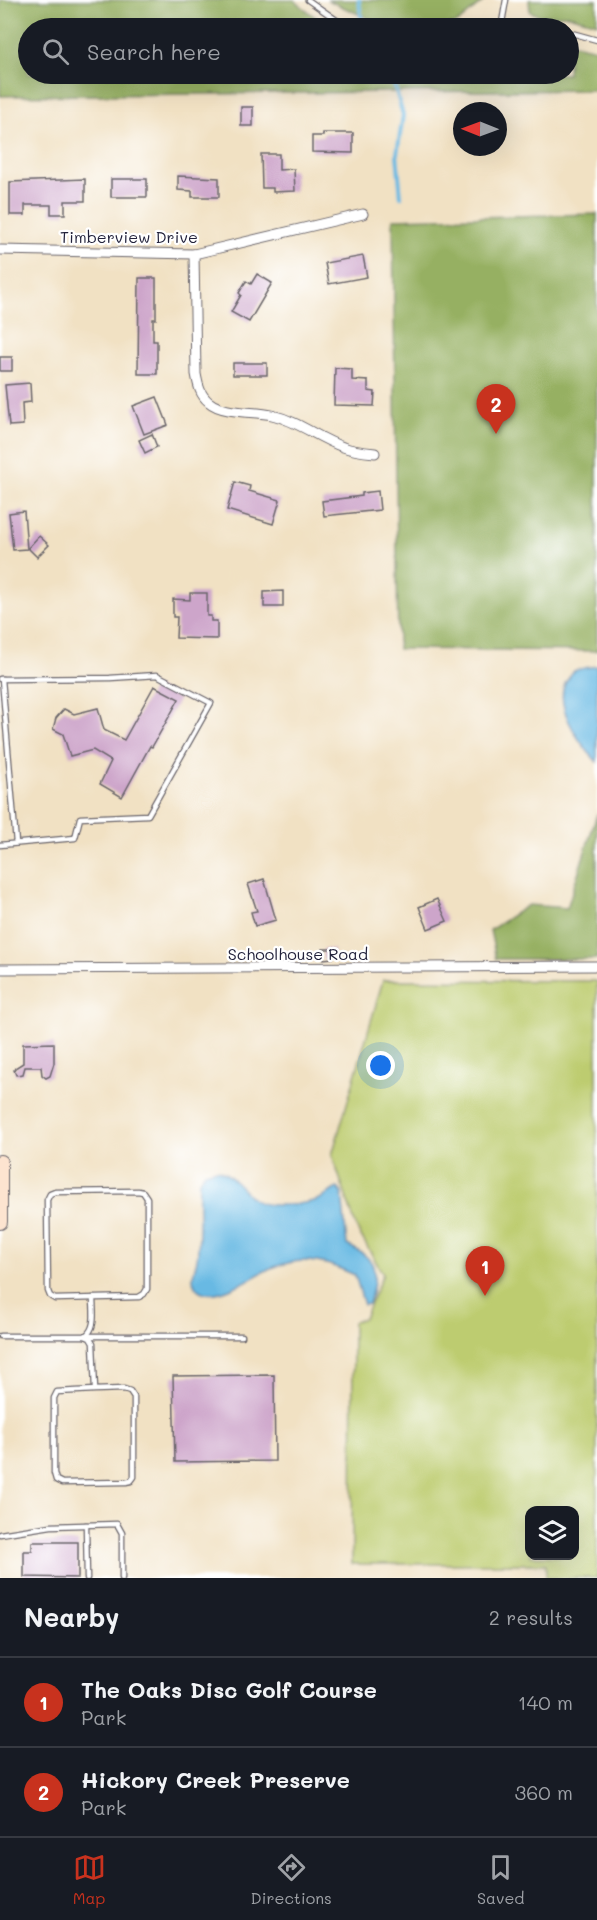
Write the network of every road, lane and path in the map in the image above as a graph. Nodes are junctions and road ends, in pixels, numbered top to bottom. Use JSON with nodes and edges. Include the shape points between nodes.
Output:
{"nodes":[{"id":1,"x":308,"y":0,"type":"edge"},
{"id":2,"x":506,"y":0,"type":"edge"},
{"id":3,"x":334,"y":18,"type":"edge"},
{"id":4,"x":503,"y":18,"type":"edge"},
{"id":5,"x":579,"y":35,"type":"edge"},
{"id":6,"x":597,"y":40,"type":"edge"},
{"id":7,"x":363,"y":214,"type":"dead end"},
{"id":8,"x":0,"y":250,"type":"edge"},
{"id":9,"x":194,"y":254,"type":"junction"},
{"id":10,"x":375,"y":453,"type":"dead end"},
{"id":11,"x":1,"y":679,"type":"edge"},
{"id":12,"x":16,"y":843,"type":"junction"},
{"id":13,"x":0,"y":845,"type":"edge"},
{"id":14,"x":597,"y":966,"type":"edge"},
{"id":15,"x":0,"y":969,"type":"edge"},
{"id":16,"x":0,"y":1162,"type":"edge"},
{"id":17,"x":0,"y":1222,"type":"edge"},
{"id":18,"x":93,"y":1298,"type":"junction"},
{"id":19,"x":0,"y":1336,"type":"edge"},
{"id":20,"x":85,"y":1336,"type":"junction"},
{"id":21,"x":242,"y":1336,"type":"dead end"},
{"id":22,"x":94,"y":1390,"type":"junction"},
{"id":23,"x":86,"y":1525,"type":"junction"},
{"id":24,"x":0,"y":1534,"type":"edge"},
{"id":25,"x":87,"y":1578,"type":"edge"},
{"id":26,"x":122,"y":1578,"type":"edge"}],
"edges":[{"from":1,"to":3,"type":"lane"},
{"from":2,"to":4,"type":"lane"},
{"from":5,"to":6,"type":"lane"},
{"from":7,"to":9,"type":"street","name":"Timberview Drive"},
{"from":8,"to":9,"type":"street","name":"Timberview Drive"},
{"from":9,"to":10,"type":"street","via":[[195,374],[210,403],[290,420],[343,447]]},
{"from":11,"to":12,"type":"lane"},
{"from":11,"to":12,"type":"lane","via":[[157,675],[211,703],[148,815],[80,818],[75,838]]},
{"from":12,"to":13,"type":"lane"},
{"from":14,"to":15,"type":"street","name":"Schoolhouse Road"},
{"from":16,"to":17,"type":"street"},
{"from":18,"to":18,"type":"lane","via":[[50,1296],[47,1200],[55,1192],[143,1192],[147,1198],[147,1289],[139,1298]]},
{"from":18,"to":20,"type":"lane","via":[[93,1326]]},
{"from":19,"to":20,"type":"lane"},
{"from":20,"to":21,"type":"lane"},
{"from":20,"to":22,"type":"lane","via":[[93,1343]]},
{"from":22,"to":22,"type":"lane","via":[[62,1391],[54,1398],[54,1473],[62,1483],[126,1482],[134,1476],[134,1397],[124,1389]]},
{"from":23,"to":24,"type":"lane"},
{"from":23,"to":25,"type":"lane"},
{"from":23,"to":26,"type":"lane","via":[[117,1524],[120,1528]]}]}
